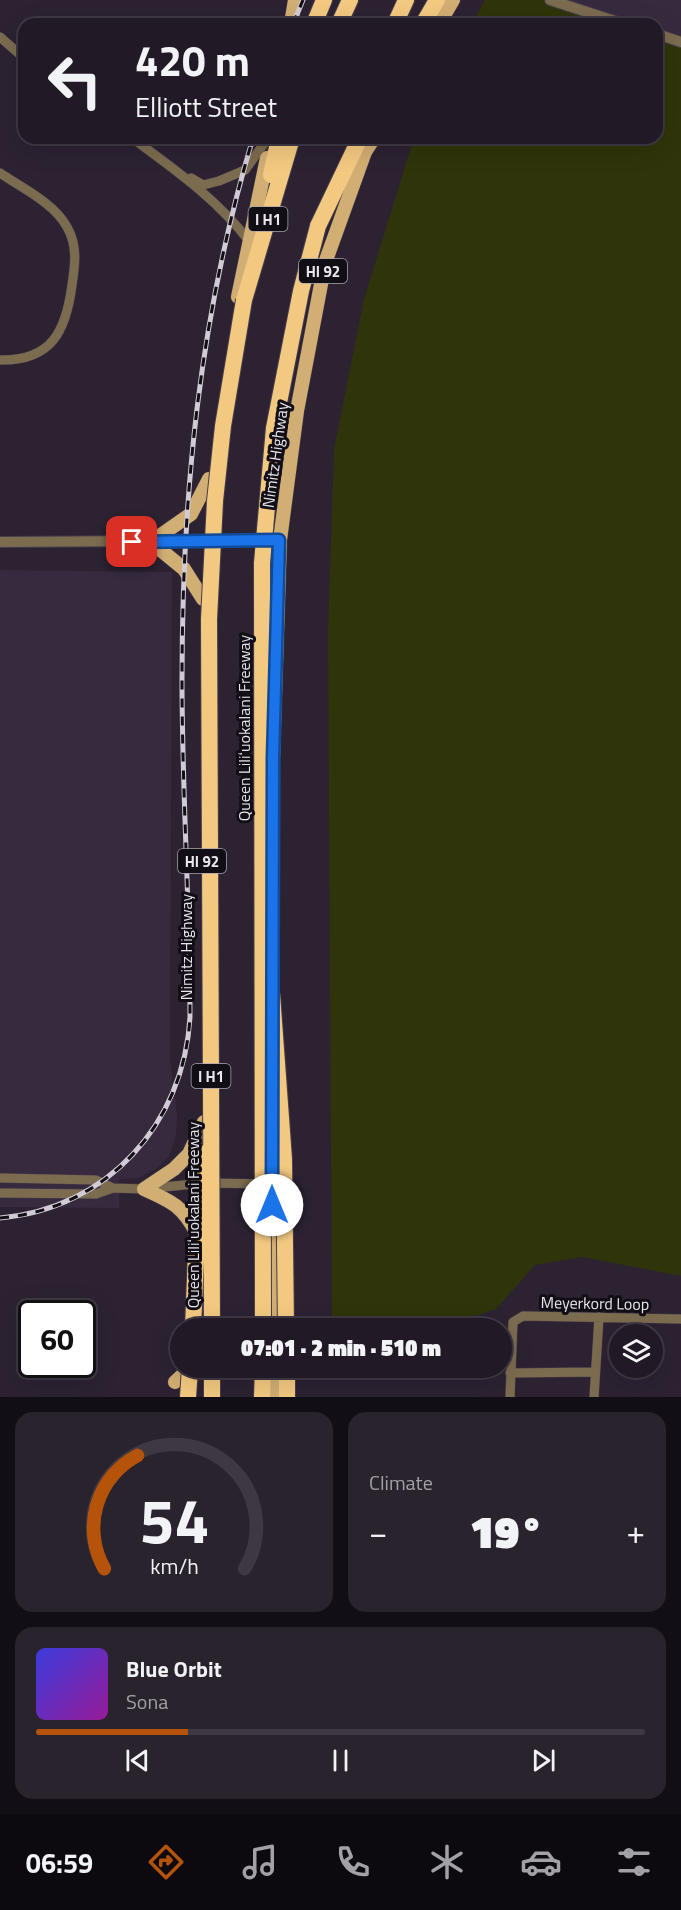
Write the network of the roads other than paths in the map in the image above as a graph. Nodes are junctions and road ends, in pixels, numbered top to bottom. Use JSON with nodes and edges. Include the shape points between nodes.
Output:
{"nodes":[{"id":1,"x":296,"y":0,"type":"edge"},
{"id":2,"x":324,"y":0,"type":"edge"},
{"id":3,"x":350,"y":0,"type":"edge"},
{"id":4,"x":406,"y":0,"type":"edge"},
{"id":5,"x":437,"y":0,"type":"edge"},
{"id":6,"x":453,"y":0,"type":"edge"},
{"id":7,"x":550,"y":0,"type":"edge"},
{"id":8,"x":292,"y":18,"type":"edge"},
{"id":9,"x":316,"y":18,"type":"edge"},
{"id":10,"x":342,"y":18,"type":"edge"},
{"id":11,"x":398,"y":18,"type":"edge"},
{"id":12,"x":426,"y":18,"type":"edge"},
{"id":13,"x":442,"y":18,"type":"edge"},
{"id":14,"x":606,"y":18,"type":"edge"},
{"id":15,"x":663,"y":36,"type":"edge"},
{"id":16,"x":0,"y":37,"type":"edge"},
{"id":17,"x":681,"y":42,"type":"edge"},
{"id":18,"x":18,"y":53,"type":"edge"},
{"id":19,"x":140,"y":144,"type":"edge"},
{"id":20,"x":266,"y":144,"type":"edge"},
{"id":21,"x":269,"y":144,"type":"edge"},
{"id":22,"x":278,"y":144,"type":"edge"},
{"id":23,"x":290,"y":144,"type":"edge"},
{"id":24,"x":347,"y":144,"type":"edge"},
{"id":25,"x":357,"y":144,"type":"edge"},
{"id":26,"x":370,"y":144,"type":"edge"},
{"id":27,"x":175,"y":169,"type":"junction"},
{"id":28,"x":0,"y":173,"type":"edge"},
{"id":29,"x":318,"y":226,"type":"junction"},
{"id":30,"x":249,"y":241,"type":"junction"},
{"id":31,"x":244,"y":300,"type":"junction"},
{"id":32,"x":0,"y":360,"type":"edge"},
{"id":33,"x":209,"y":479,"type":"junction"},
{"id":34,"x":279,"y":540,"type":"junction"},
{"id":35,"x":0,"y":542,"type":"edge"},
{"id":36,"x":151,"y":542,"type":"junction"},
{"id":37,"x":206,"y":542,"type":"junction"},
{"id":38,"x":203,"y":599,"type":"junction"},
{"id":39,"x":209,"y":822,"type":"junction"},
{"id":40,"x":263,"y":872,"type":"junction"},
{"id":41,"x":204,"y":1122,"type":"junction"},
{"id":42,"x":0,"y":1178,"type":"edge"},
{"id":43,"x":204,"y":1184,"type":"junction"},
{"id":44,"x":272,"y":1184,"type":"junction"},
{"id":45,"x":113,"y":1188,"type":"junction"},
{"id":46,"x":144,"y":1189,"type":"junction"},
{"id":47,"x":0,"y":1193,"type":"edge"},
{"id":48,"x":203,"y":1246,"type":"junction"},
{"id":49,"x":598,"y":1317,"type":"junction"},
{"id":50,"x":194,"y":1318,"type":"edge"},
{"id":51,"x":204,"y":1318,"type":"edge"},
{"id":52,"x":212,"y":1318,"type":"edge"},
{"id":53,"x":263,"y":1318,"type":"edge"},
{"id":54,"x":273,"y":1318,"type":"edge"},
{"id":55,"x":286,"y":1318,"type":"edge"},
{"id":56,"x":681,"y":1319,"type":"edge"},
{"id":57,"x":512,"y":1339,"type":"edge"},
{"id":58,"x":595,"y":1372,"type":"junction"},
{"id":59,"x":512,"y":1373,"type":"edge"},
{"id":60,"x":179,"y":1378,"type":"edge"},
{"id":61,"x":189,"y":1378,"type":"edge"},
{"id":62,"x":205,"y":1378,"type":"edge"},
{"id":63,"x":212,"y":1378,"type":"edge"},
{"id":64,"x":262,"y":1378,"type":"edge"},
{"id":65,"x":273,"y":1378,"type":"edge"},
{"id":66,"x":287,"y":1378,"type":"edge"},
{"id":67,"x":510,"y":1378,"type":"edge"},
{"id":68,"x":175,"y":1382,"type":"dead end"},
{"id":69,"x":188,"y":1397,"type":"edge"},
{"id":70,"x":205,"y":1397,"type":"edge"},
{"id":71,"x":212,"y":1397,"type":"edge"},
{"id":72,"x":262,"y":1397,"type":"edge"},
{"id":73,"x":273,"y":1397,"type":"edge"},
{"id":74,"x":287,"y":1397,"type":"edge"},
{"id":75,"x":510,"y":1397,"type":"edge"},
{"id":76,"x":594,"y":1397,"type":"edge"}],
"edges":[{"from":1,"to":8,"type":"main road"},
{"from":2,"to":9,"type":"highway"},
{"from":3,"to":10,"type":"highway"},
{"from":4,"to":11,"type":"highway"},
{"from":5,"to":12,"type":"highway"},
{"from":6,"to":13,"type":"main road"},
{"from":7,"to":14,"type":"street"},
{"from":15,"to":17,"type":"street"},
{"from":16,"to":18,"type":"street"},
{"from":19,"to":27,"type":"street"},
{"from":20,"to":27,"type":"street","via":[[246,170],[219,181],[203,185]]},
{"from":21,"to":30,"type":"main road","name":"Nimitz Highway","number":"HI 92"},
{"from":22,"to":31,"type":"highway"},
{"from":23,"to":31,"type":"highway","name":"Queen Liliʻuokalani Freeway","number":"I H1"},
{"from":24,"to":29,"type":"highway","name":"Queen Liliʻuokalani Freeway"},
{"from":25,"to":29,"type":"highway"},
{"from":26,"to":34,"type":"main road","name":"Nimitz Highway","number":"HI 92","via":[[325,263],[297,411]]},
{"from":27,"to":30,"type":"street","via":[[231,217]]},
{"from":28,"to":32,"type":"street","via":[[62,219],[71,235],[76,260],[68,315],[60,332],[31,356]]},
{"from":29,"to":40,"type":"highway","name":"Queen Liliʻuokalani Freeway","bridge":true,"via":[[284,372],[267,498],[261,635]]},
{"from":30,"to":33,"type":"main road","name":"Nimitz Highway","number":"HI 92","via":[[225,364]]},
{"from":31,"to":39,"type":"highway","name":"Queen Liliʻuokalani Freeway","number":"I H1","bridge":true,"via":[[215,501],[209,619]]},
{"from":33,"to":36,"type":"main road","via":[[191,514]]},
{"from":33,"to":37,"type":"main road","name":"Nimitz Highway","number":"HI 92"},
{"from":34,"to":37,"type":"street"},
{"from":34,"to":44,"type":"main road","name":"Nimitz Highway","number":"HI 92","via":[[273,770]]},
{"from":35,"to":36,"type":"street"},
{"from":36,"to":37,"type":"street"},
{"from":36,"to":38,"type":"main road","via":[[184,569]]},
{"from":37,"to":38,"type":"main road","name":"Nimitz Highway","number":"HI 92"},
{"from":38,"to":41,"type":"main road","name":"Nimitz Highway","number":"HI 92"},
{"from":39,"to":50,"type":"highway","bridge":true},
{"from":39,"to":52,"type":"highway","name":"Queen Liliʻuokalani Freeway","number":"I H1","bridge":true},
{"from":40,"to":53,"type":"highway","name":"Queen Liliʻuokalani Freeway","bridge":true},
{"from":40,"to":55,"type":"highway","bridge":true,"via":[[282,1122]]},
{"from":41,"to":43,"type":"main road","name":"Nimitz Highway","number":"HI 92"},
{"from":41,"to":46,"type":"main road","via":[[189,1154]]},
{"from":42,"to":45,"type":"street","via":[[96,1180]]},
{"from":43,"to":44,"type":"street"},
{"from":43,"to":46,"type":"street"},
{"from":43,"to":48,"type":"main road","name":"Nimitz Highway","number":"HI 92"},
{"from":44,"to":54,"type":"main road","name":"Nimitz Highway","number":"HI 92"},
{"from":45,"to":46,"type":"street"},
{"from":45,"to":47,"type":"street","via":[[96,1194]]},
{"from":46,"to":48,"type":"main road","via":[[188,1214]]},
{"from":48,"to":51,"type":"main road","name":"Nimitz Highway","number":"HI 92"},
{"from":49,"to":56,"type":"street","name":"Meyerkord Loop"},
{"from":49,"to":57,"type":"street","name":"Meyerkord Loop","via":[[523,1316],[513,1322]]},
{"from":49,"to":58,"type":"street"},
{"from":58,"to":59,"type":"street"},
{"from":58,"to":76,"type":"street"},
{"from":60,"to":68,"type":"main road"},
{"from":61,"to":69,"type":"highway","bridge":true},
{"from":62,"to":70,"type":"main road"},
{"from":63,"to":71,"type":"highway"},
{"from":64,"to":72,"type":"highway"},
{"from":65,"to":73,"type":"main road"},
{"from":66,"to":74,"type":"highway"},
{"from":67,"to":75,"type":"street","name":"Meyerkord Loop"}]}
